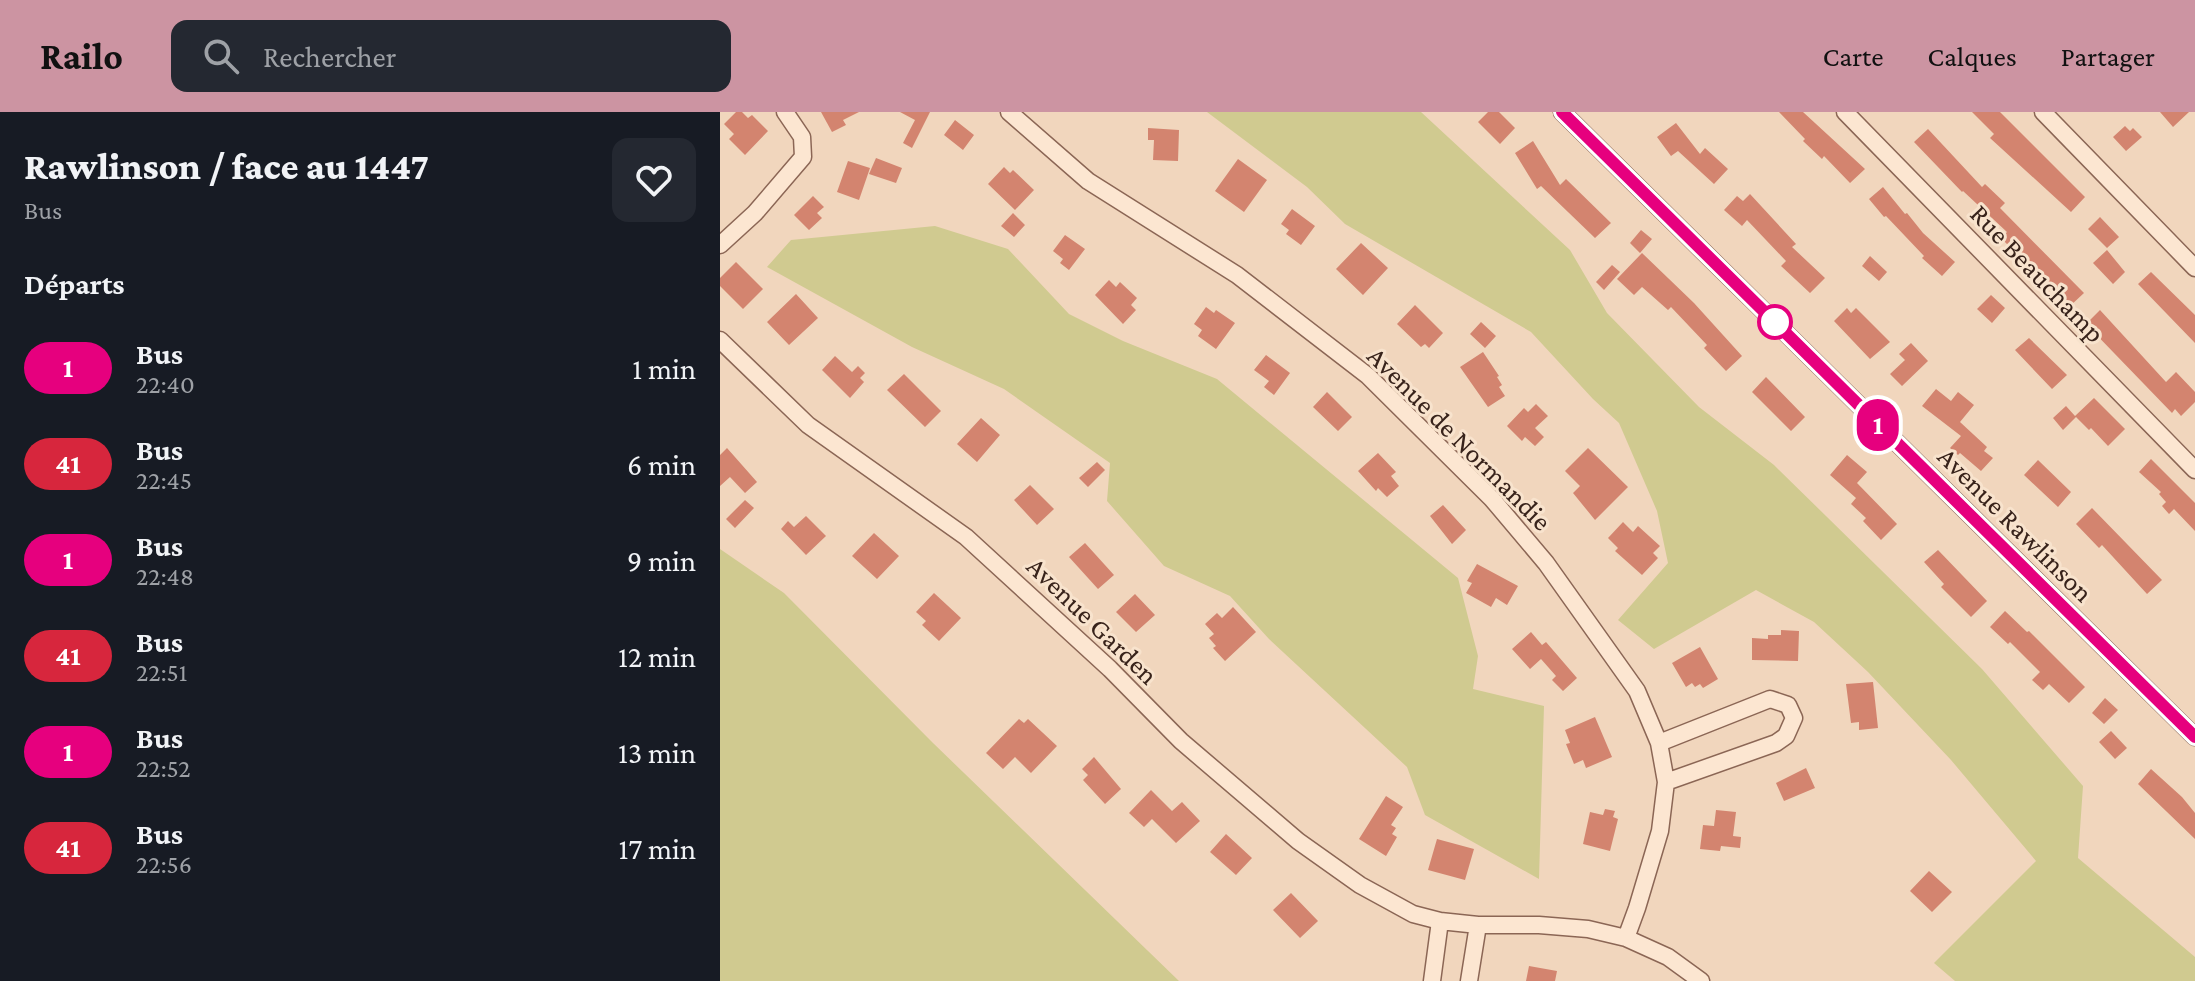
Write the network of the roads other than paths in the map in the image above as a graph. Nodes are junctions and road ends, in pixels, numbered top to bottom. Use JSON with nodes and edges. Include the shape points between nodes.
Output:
{"nodes":[{"id":1,"x":785,"y":112,"type":"edge"},
{"id":2,"x":1009,"y":112,"type":"edge"},
{"id":3,"x":1562,"y":112,"type":"edge"},
{"id":4,"x":1845,"y":112,"type":"edge"},
{"id":5,"x":2043,"y":112,"type":"edge"},
{"id":6,"x":720,"y":245,"type":"edge"},
{"id":7,"x":2195,"y":268,"type":"edge"},
{"id":8,"x":720,"y":340,"type":"edge"},
{"id":9,"x":2195,"y":470,"type":"edge"},
{"id":10,"x":2195,"y":737,"type":"edge"},
{"id":11,"x":1659,"y":743,"type":"junction"},
{"id":12,"x":1666,"y":782,"type":"junction"},
{"id":13,"x":1440,"y":921,"type":"junction"},
{"id":14,"x":1478,"y":925,"type":"junction"},
{"id":15,"x":1626,"y":938,"type":"junction"},
{"id":16,"x":1432,"y":981,"type":"edge"},
{"id":17,"x":1469,"y":981,"type":"edge"},
{"id":18,"x":1701,"y":981,"type":"edge"}],
"edges":[{"from":1,"to":6,"type":"street","via":[[802,137],[803,157]]},
{"from":2,"to":11,"type":"street","name":"Avenue de Normandie","via":[[1088,181],[1237,275],[1302,325],[1368,376],[1433,439],[1492,499],[1574,601],[1637,691]]},
{"from":3,"to":10,"type":"street","name":"Avenue Rawlinson"},
{"from":4,"to":9,"type":"street","name":"Rue Beauchamp"},
{"from":5,"to":7,"type":"street"},
{"from":8,"to":13,"type":"street","name":"Avenue Garden","via":[[808,425],[966,537],[1181,741],[1298,841],[1373,892],[1413,914]]},
{"from":11,"to":12,"type":"street","name":"Avenue de Normandie"},
{"from":11,"to":12,"type":"street","via":[[1770,699],[1788,705],[1794,718],[1786,736],[1776,743]]},
{"from":12,"to":15,"type":"street","name":"Avenue de Normandie","via":[[1660,831]]},
{"from":13,"to":14,"type":"street","name":"Avenue Garden"},
{"from":13,"to":16,"type":"street"},
{"from":14,"to":15,"type":"street","name":"Avenue Garden","via":[[1588,929]]},
{"from":14,"to":17,"type":"street"},
{"from":15,"to":18,"type":"street","name":"Avenue Garden","via":[[1668,957]]}]}
